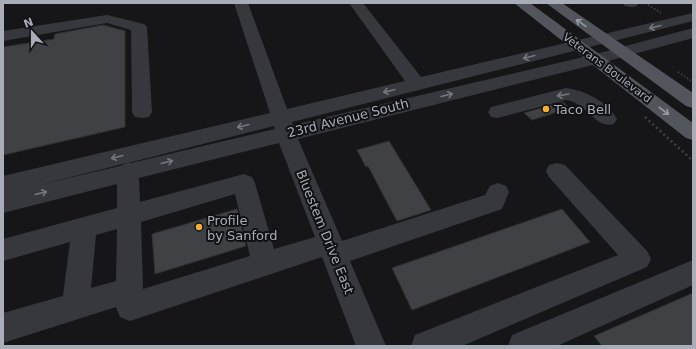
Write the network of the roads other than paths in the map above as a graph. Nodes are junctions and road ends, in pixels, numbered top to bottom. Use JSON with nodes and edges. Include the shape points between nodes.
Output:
{"nodes":[{"id":1,"x":240,"y":3,"type":"edge"},
{"id":2,"x":356,"y":3,"type":"edge"},
{"id":3,"x":521,"y":3,"type":"edge"},
{"id":4,"x":553,"y":3,"type":"edge"},
{"id":5,"x":693,"y":18,"type":"edge"},
{"id":6,"x":693,"y":33,"type":"edge"},
{"id":7,"x":3,"y":36,"type":"edge"},
{"id":8,"x":604,"y":39,"type":"junction"},
{"id":9,"x":577,"y":46,"type":"junction"},
{"id":10,"x":622,"y":52,"type":"junction"},
{"id":11,"x":595,"y":59,"type":"junction"},
{"id":12,"x":417,"y":84,"type":"junction"},
{"id":13,"x":693,"y":102,"type":"edge"},
{"id":14,"x":142,"y":112,"type":"dead end"},
{"id":15,"x":498,"y":112,"type":"dead end"},
{"id":16,"x":607,"y":119,"type":"dead end"},
{"id":17,"x":284,"y":125,"type":"junction"},
{"id":18,"x":693,"y":133,"type":"edge"},
{"id":19,"x":557,"y":171,"type":"dead end"},
{"id":20,"x":128,"y":172,"type":"junction"},
{"id":21,"x":3,"y":184,"type":"edge"},
{"id":22,"x":498,"y":192,"type":"dead end"},
{"id":23,"x":3,"y":203,"type":"edge"},
{"id":24,"x":129,"y":215,"type":"junction"},
{"id":25,"x":84,"y":228,"type":"junction"},
{"id":26,"x":332,"y":249,"type":"junction"},
{"id":27,"x":3,"y":250,"type":"edge"},
{"id":28,"x":265,"y":264,"type":"junction"},
{"id":29,"x":693,"y":272,"type":"edge"},
{"id":30,"x":130,"y":290,"type":"junction"},
{"id":31,"x":76,"y":306,"type":"junction"},
{"id":32,"x":3,"y":328,"type":"edge"},
{"id":33,"x":371,"y":346,"type":"edge"},
{"id":34,"x":426,"y":346,"type":"edge"},
{"id":35,"x":523,"y":346,"type":"edge"}],
"edges":[{"from":1,"to":17,"type":"street","name":"Bluestem Drive East"},
{"from":2,"to":12,"type":"street"},
{"from":3,"to":9,"type":"main road","name":"Veterans Boulevard"},
{"from":8,"to":4,"type":"main road","name":"Veterans Boulevard","one_way":true},
{"from":5,"to":8,"type":"street","name":"23rd Avenue South","one_way":true},
{"from":6,"to":10,"type":"street","name":"23rd Avenue South"},
{"from":7,"to":14,"type":"street","via":[[107,19],[139,26]]},
{"from":8,"to":9,"type":"street","name":"23rd Avenue South"},
{"from":8,"to":10,"type":"main road","name":"Veterans Boulevard"},
{"from":9,"to":11,"type":"main road","name":"Veterans Boulevard"},
{"from":9,"to":12,"type":"street","name":"23rd Avenue South","one_way":true},
{"from":10,"to":11,"type":"street","name":"23rd Avenue South"},
{"from":10,"to":13,"type":"main road","name":"Veterans Boulevard"},
{"from":17,"to":11,"type":"street","name":"23rd Avenue South","one_way":true},
{"from":11,"to":18,"type":"main road","name":"Veterans Boulevard","one_way":true},
{"from":12,"to":17,"type":"street","name":"23rd Avenue South","one_way":true},
{"from":16,"to":15,"type":"street","one_way":true,"via":[[591,102],[574,94]]},
{"from":20,"to":17,"type":"street","name":"23rd Avenue South","one_way":true},
{"from":17,"to":21,"type":"street","name":"23rd Avenue South","one_way":true},
{"from":17,"to":26,"type":"street","name":"Bluestem Drive East"},
{"from":19,"to":34,"type":"street","via":[[638,259]]},
{"from":23,"to":20,"type":"street","name":"23rd Avenue South","one_way":true},
{"from":20,"to":24,"type":"street"},
{"from":22,"to":26,"type":"street","via":[[494,202]]},
{"from":24,"to":25,"type":"street"},
{"from":24,"to":28,"type":"street","via":[[244,183]]},
{"from":24,"to":30,"type":"street"},
{"from":25,"to":27,"type":"street"},
{"from":25,"to":31,"type":"street"},
{"from":26,"to":28,"type":"street"},
{"from":26,"to":33,"type":"street","name":"Bluestem Drive East"},
{"from":28,"to":30,"type":"street","via":[[130,307]]},
{"from":29,"to":35,"type":"street"},
{"from":30,"to":31,"type":"street"},
{"from":31,"to":32,"type":"street"}]}
